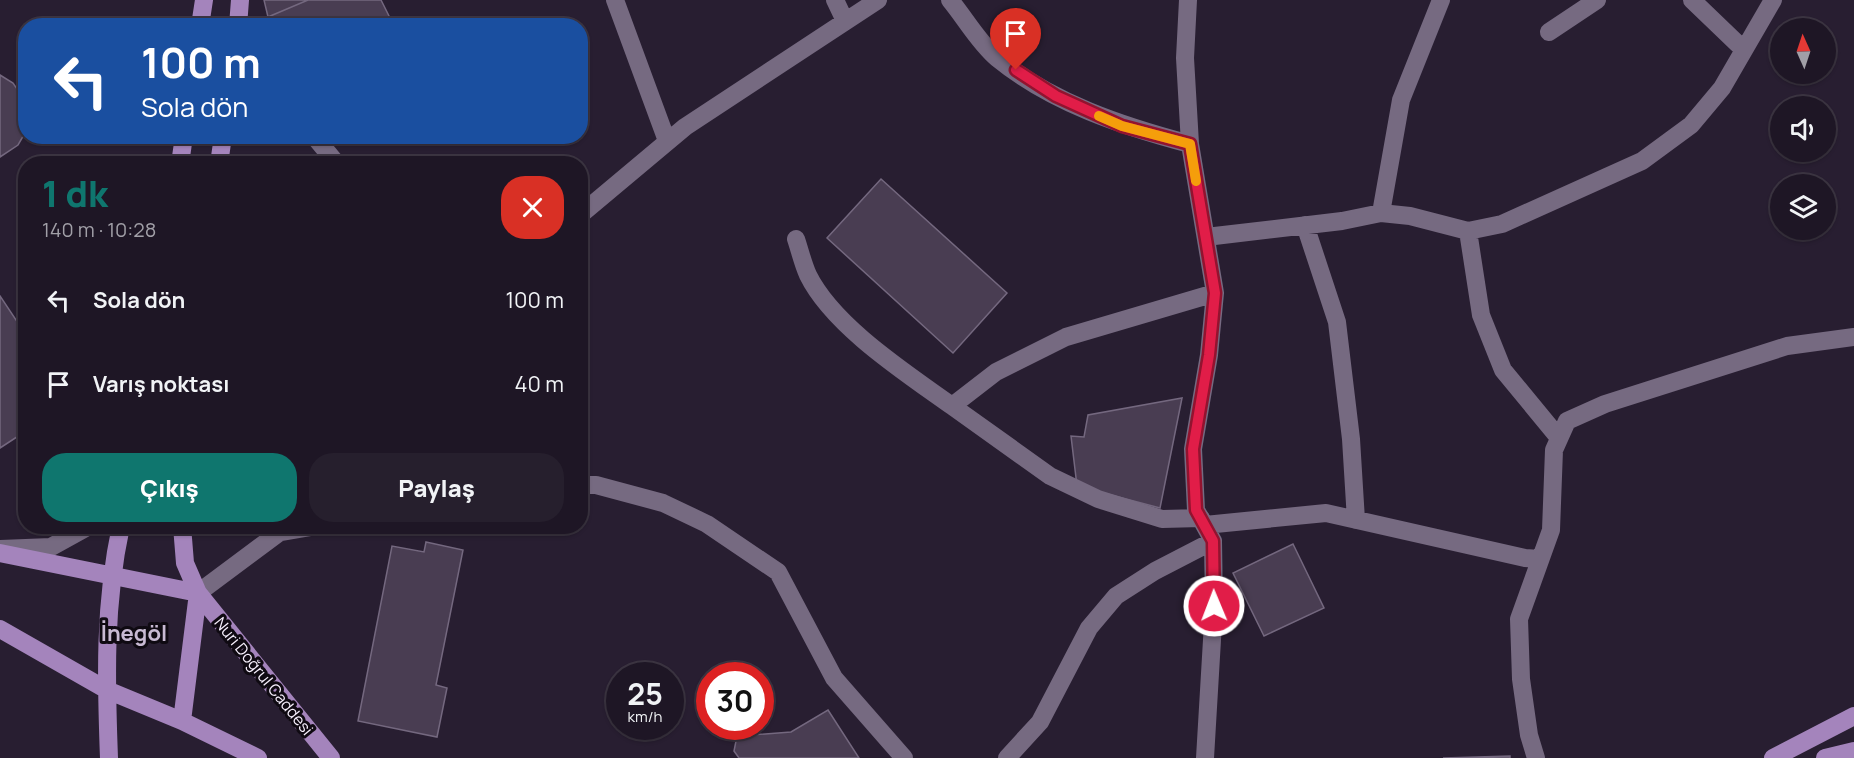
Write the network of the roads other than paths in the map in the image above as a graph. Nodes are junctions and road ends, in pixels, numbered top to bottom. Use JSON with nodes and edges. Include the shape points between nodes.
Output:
{"nodes":[{"id":1,"x":204,"y":0,"type":"edge"},
{"id":2,"x":240,"y":0,"type":"edge"},
{"id":3,"x":615,"y":0,"type":"edge"},
{"id":4,"x":835,"y":0,"type":"edge"},
{"id":5,"x":878,"y":0,"type":"edge"},
{"id":6,"x":950,"y":0,"type":"edge"},
{"id":7,"x":1188,"y":0,"type":"edge"},
{"id":8,"x":1441,"y":0,"type":"edge"},
{"id":9,"x":1597,"y":0,"type":"edge"},
{"id":10,"x":1692,"y":0,"type":"edge"},
{"id":11,"x":1773,"y":0,"type":"edge"},
{"id":12,"x":201,"y":18,"type":"edge"},
{"id":13,"x":239,"y":18,"type":"edge"},
{"id":14,"x":845,"y":21,"type":"junction"},
{"id":15,"x":1549,"y":32,"type":"dead end"},
{"id":16,"x":1743,"y":49,"type":"junction"},
{"id":17,"x":667,"y":141,"type":"junction"},
{"id":18,"x":321,"y":144,"type":"edge"},
{"id":19,"x":1190,"y":144,"type":"junction"},
{"id":20,"x":330,"y":156,"type":"edge"},
{"id":21,"x":588,"y":208,"type":"edge"},
{"id":22,"x":1381,"y":213,"type":"junction"},
{"id":23,"x":1305,"y":225,"type":"junction"},
{"id":24,"x":1467,"y":231,"type":"junction"},
{"id":25,"x":1206,"y":237,"type":"junction"},
{"id":26,"x":796,"y":240,"type":"dead end"},
{"id":27,"x":1215,"y":293,"type":"junction"},
{"id":28,"x":1854,"y":337,"type":"edge"},
{"id":29,"x":952,"y":406,"type":"junction"},
{"id":30,"x":1559,"y":438,"type":"junction"},
{"id":31,"x":588,"y":486,"type":"edge"},
{"id":32,"x":1356,"y":520,"type":"junction"},
{"id":33,"x":1206,"y":528,"type":"junction"},
{"id":34,"x":75,"y":534,"type":"edge"},
{"id":35,"x":119,"y":534,"type":"edge"},
{"id":36,"x":183,"y":534,"type":"edge"},
{"id":37,"x":278,"y":534,"type":"edge"},
{"id":38,"x":0,"y":551,"type":"edge"},
{"id":39,"x":1540,"y":559,"type":"junction"},
{"id":40,"x":111,"y":574,"type":"junction"},
{"id":41,"x":198,"y":593,"type":"junction"},
{"id":42,"x":0,"y":629,"type":"edge"},
{"id":43,"x":107,"y":690,"type":"junction"},
{"id":44,"x":1854,"y":716,"type":"edge"},
{"id":45,"x":182,"y":721,"type":"junction"},
{"id":46,"x":1854,"y":751,"type":"edge"},
{"id":47,"x":109,"y":758,"type":"edge"},
{"id":48,"x":258,"y":758,"type":"edge"},
{"id":49,"x":331,"y":758,"type":"edge"},
{"id":50,"x":904,"y":758,"type":"edge"},
{"id":51,"x":1007,"y":758,"type":"edge"},
{"id":52,"x":1205,"y":758,"type":"edge"},
{"id":53,"x":1536,"y":758,"type":"edge"},
{"id":54,"x":1773,"y":758,"type":"edge"},
{"id":55,"x":1825,"y":758,"type":"edge"}],
"edges":[{"from":1,"to":12,"type":"main road"},
{"from":2,"to":13,"type":"main road"},
{"from":3,"to":17,"type":"street"},
{"from":4,"to":14,"type":"street"},
{"from":5,"to":14,"type":"street"},
{"from":6,"to":19,"type":"street","via":[[996,57],[1056,96],[1122,126]]},
{"from":7,"to":19,"type":"street","via":[[1185,58]]},
{"from":8,"to":22,"type":"street","via":[[1401,100]]},
{"from":9,"to":15,"type":"street"},
{"from":10,"to":16,"type":"street"},
{"from":11,"to":16,"type":"street"},
{"from":14,"to":17,"type":"street"},
{"from":16,"to":24,"type":"street","via":[[1722,88],[1691,125],[1642,161],[1502,224]]},
{"from":17,"to":21,"type":"street"},
{"from":18,"to":20,"type":"street"},
{"from":19,"to":25,"type":"street"},
{"from":22,"to":23,"type":"street"},
{"from":22,"to":24,"type":"street","via":[[1410,216]]},
{"from":23,"to":25,"type":"street"},
{"from":23,"to":32,"type":"street","via":[[1337,322]]},
{"from":24,"to":30,"type":"street","via":[[1482,315],[1503,370]]},
{"from":25,"to":27,"type":"street"},
{"from":26,"to":29,"type":"street","via":[[808,276],[843,322]]},
{"from":27,"to":29,"type":"street","via":[[1066,337],[996,372]]},
{"from":27,"to":33,"type":"street","via":[[1193,449],[1196,510]]},
{"from":28,"to":30,"type":"street","via":[[1787,346],[1605,404],[1568,421]]},
{"from":29,"to":33,"type":"street","via":[[1050,476],[1098,499]]},
{"from":30,"to":39,"type":"street","via":[[1554,450],[1551,530]]},
{"from":31,"to":50,"type":"street","via":[[663,502],[707,524],[778,572],[834,678]]},
{"from":32,"to":33,"type":"street","via":[[1326,513]]},
{"from":32,"to":39,"type":"street"},
{"from":33,"to":51,"type":"street","via":[[1155,571],[1116,596],[1089,628],[1040,722]]},
{"from":33,"to":52,"type":"street","via":[[1214,606]]},
{"from":34,"to":38,"type":"street","via":[[51,547]]},
{"from":35,"to":40,"type":"main road"},
{"from":36,"to":41,"type":"main road","name":"Nuri Doğrul Caddesi","via":[[185,563]]},
{"from":37,"to":41,"type":"street"},
{"from":38,"to":40,"type":"main road"},
{"from":39,"to":53,"type":"street","via":[[1519,619],[1521,679],[1528,735]]},
{"from":40,"to":41,"type":"main road"},
{"from":40,"to":43,"type":"main road"},
{"from":41,"to":45,"type":"main road"},
{"from":41,"to":49,"type":"main road","name":"Nuri Doğrul Caddesi"},
{"from":42,"to":43,"type":"main road"},
{"from":43,"to":45,"type":"main road"},
{"from":43,"to":47,"type":"main road"},
{"from":44,"to":54,"type":"main road"},
{"from":45,"to":48,"type":"main road"},
{"from":46,"to":55,"type":"main road"}]}
